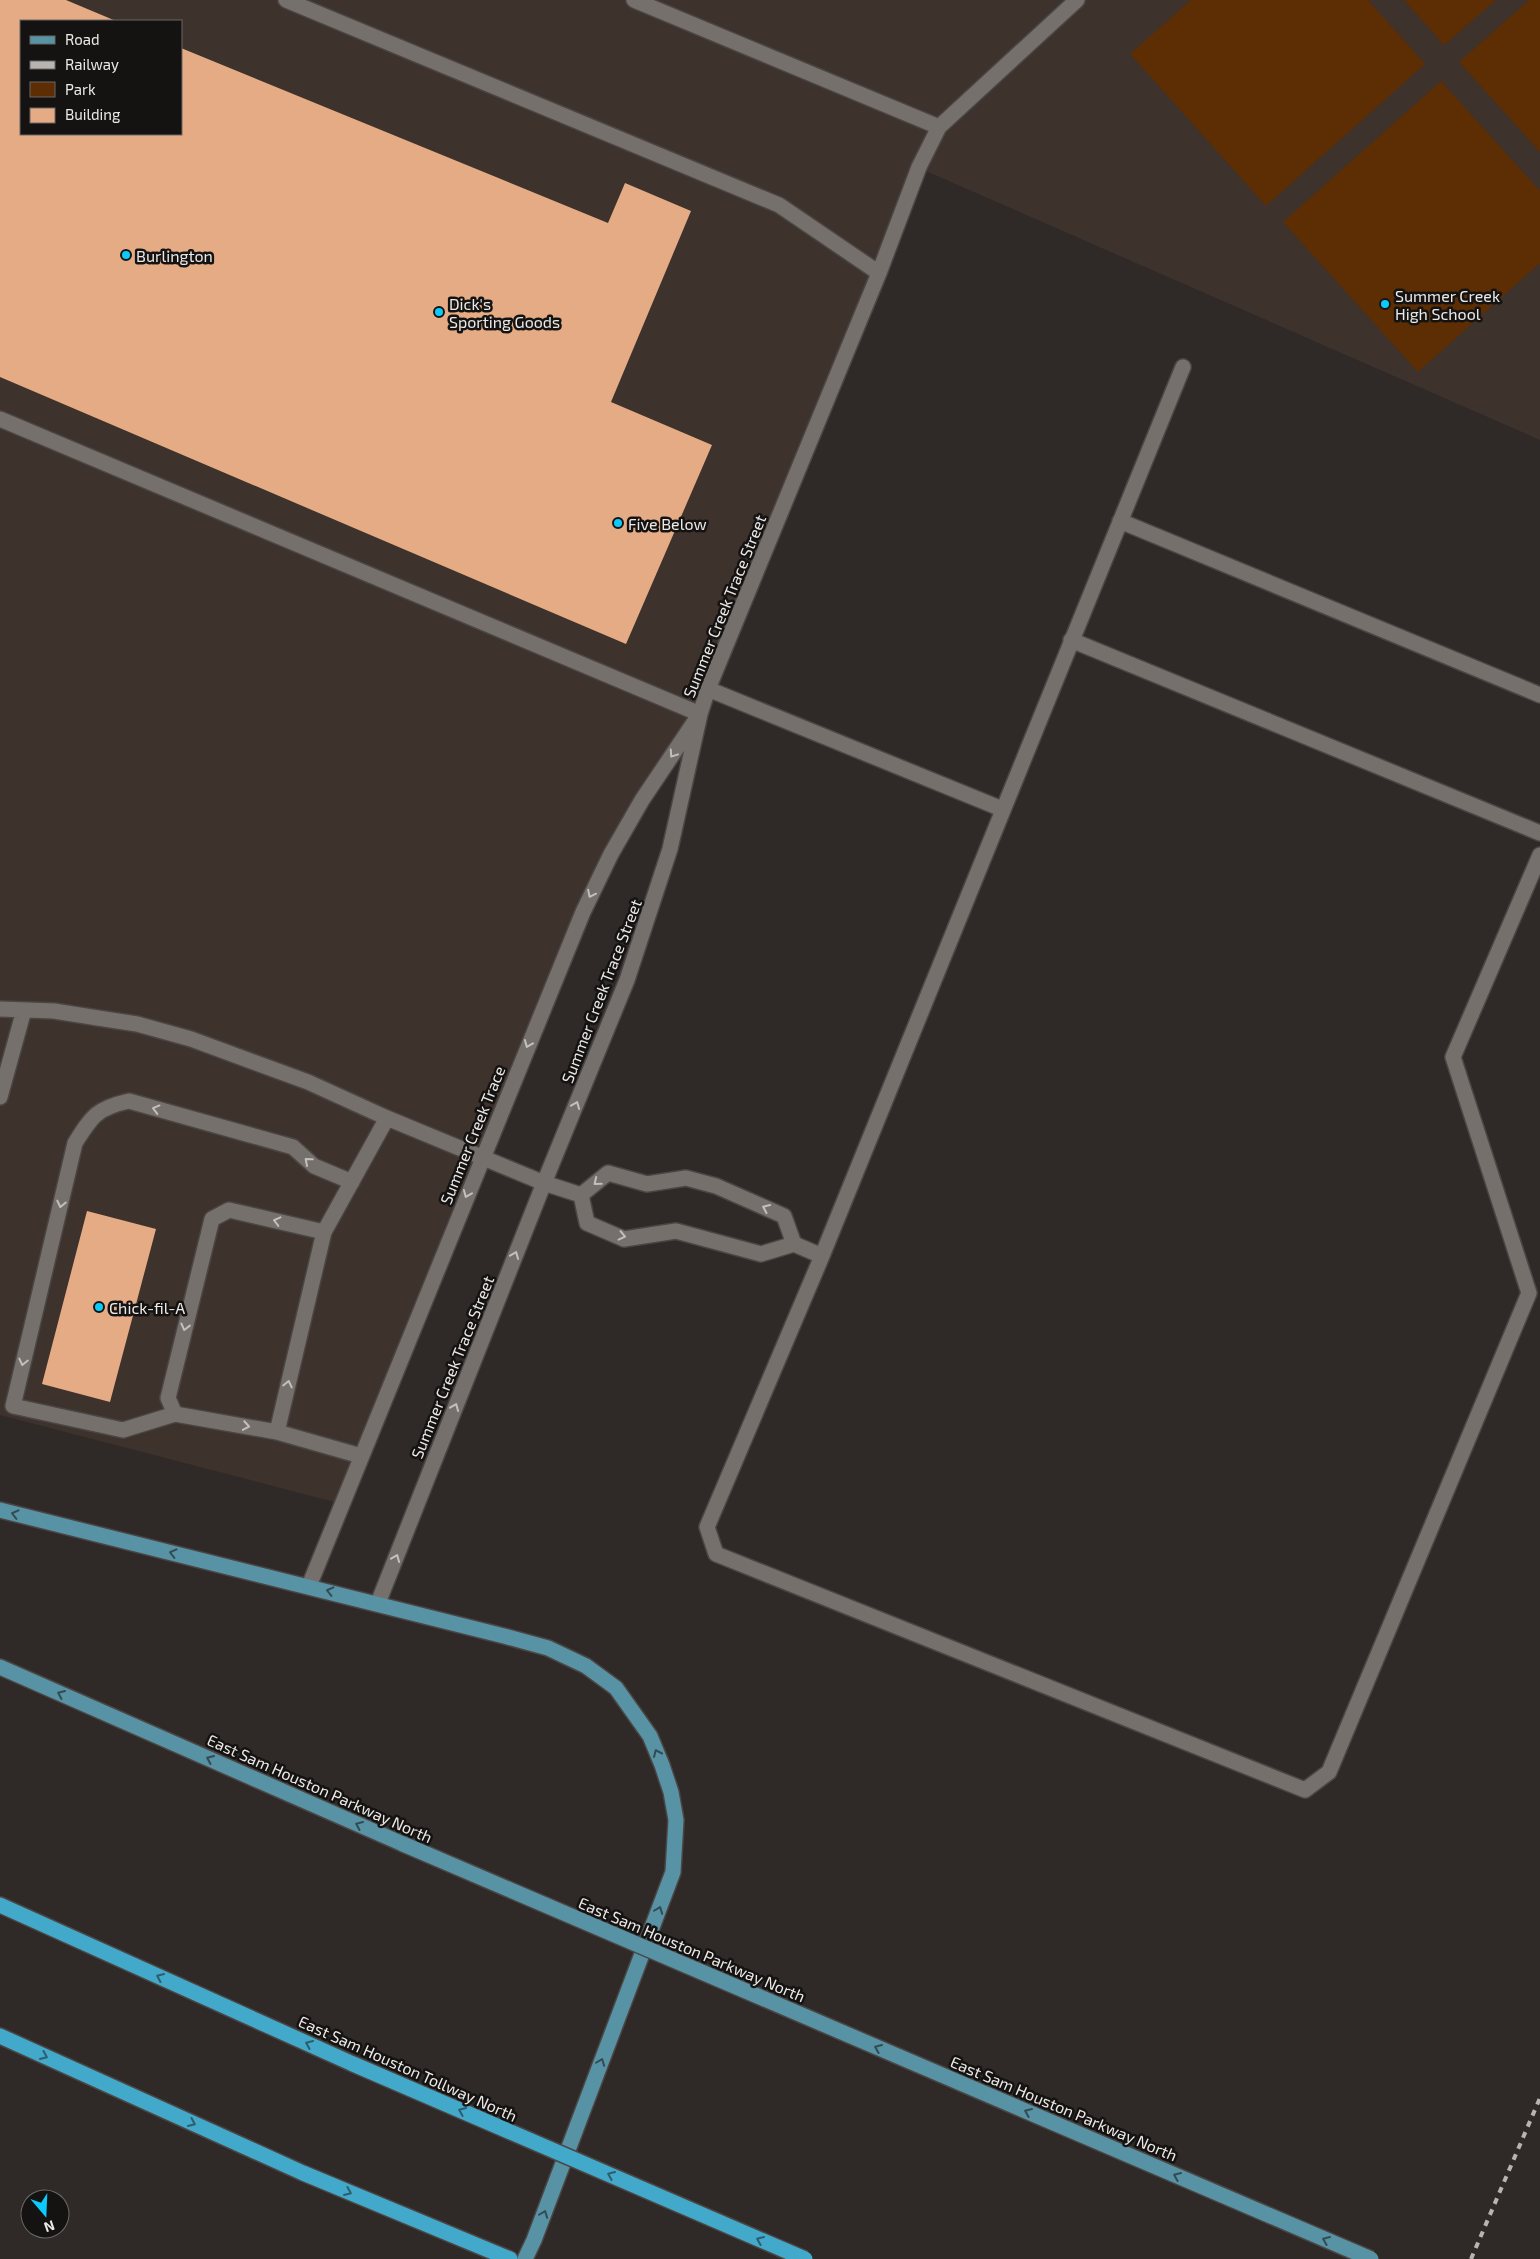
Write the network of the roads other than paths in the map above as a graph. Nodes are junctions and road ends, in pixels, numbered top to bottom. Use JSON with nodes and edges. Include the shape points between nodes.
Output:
{"nodes":[{"id":1,"x":286,"y":0,"type":"edge"},
{"id":2,"x":634,"y":0,"type":"edge"},
{"id":3,"x":1078,"y":0,"type":"edge"},
{"id":4,"x":939,"y":127,"type":"junction"},
{"id":5,"x":878,"y":273,"type":"junction"},
{"id":6,"x":1183,"y":367,"type":"dead end"},
{"id":7,"x":0,"y":419,"type":"edge"},
{"id":8,"x":1120,"y":521,"type":"junction"},
{"id":9,"x":1071,"y":640,"type":"junction"},
{"id":10,"x":708,"y":688,"type":"junction"},
{"id":11,"x":1540,"y":695,"type":"edge"},
{"id":12,"x":700,"y":714,"type":"junction"},
{"id":13,"x":1002,"y":808,"type":"junction"},
{"id":14,"x":1540,"y":833,"type":"edge"},
{"id":15,"x":1540,"y":855,"type":"edge"},
{"id":16,"x":0,"y":1009,"type":"edge"},
{"id":17,"x":24,"y":1010,"type":"junction"},
{"id":18,"x":2,"y":1082,"type":"edge"},
{"id":19,"x":0,"y":1097,"type":"edge"},
{"id":20,"x":387,"y":1118,"type":"junction"},
{"id":21,"x":482,"y":1156,"type":"junction"},
{"id":22,"x":352,"y":1182,"type":"junction"},
{"id":23,"x":544,"y":1183,"type":"junction"},
{"id":24,"x":581,"y":1195,"type":"junction"},
{"id":25,"x":324,"y":1232,"type":"junction"},
{"id":26,"x":794,"y":1244,"type":"junction"},
{"id":27,"x":822,"y":1256,"type":"junction"},
{"id":28,"x":175,"y":1414,"type":"junction"},
{"id":29,"x":276,"y":1432,"type":"junction"},
{"id":30,"x":361,"y":1456,"type":"junction"},
{"id":31,"x":0,"y":1510,"type":"edge"},
{"id":32,"x":309,"y":1586,"type":"junction"},
{"id":33,"x":378,"y":1603,"type":"junction"},
{"id":34,"x":0,"y":1667,"type":"edge"},
{"id":35,"x":0,"y":1905,"type":"edge"},
{"id":36,"x":0,"y":2036,"type":"edge"},
{"id":37,"x":510,"y":2259,"type":"edge"},
{"id":38,"x":525,"y":2259,"type":"edge"},
{"id":39,"x":805,"y":2259,"type":"edge"},
{"id":40,"x":1371,"y":2259,"type":"edge"}],
"edges":[{"from":1,"to":5,"type":"street","via":[[779,205]]},
{"from":2,"to":4,"type":"street"},
{"from":3,"to":4,"type":"street"},
{"from":4,"to":5,"type":"street","name":"Summer Creek Trace Street","via":[[919,167]]},
{"from":5,"to":10,"type":"street","name":"Summer Creek Trace Street"},
{"from":6,"to":8,"type":"street"},
{"from":7,"to":12,"type":"street"},
{"from":8,"to":9,"type":"street"},
{"from":8,"to":11,"type":"street"},
{"from":9,"to":13,"type":"street"},
{"from":9,"to":14,"type":"street"},
{"from":10,"to":12,"type":"street","name":"Summer Creek Trace Street"},
{"from":10,"to":13,"type":"street"},
{"from":12,"to":21,"type":"street","name":"Summer Creek Trace","one_way":true,"via":[[642,800],[582,912]]},
{"from":23,"to":12,"type":"street","name":"Summer Creek Trace Street","one_way":true,"via":[[628,980],[650,916],[670,850]]},
{"from":13,"to":27,"type":"street"},
{"from":15,"to":27,"type":"street","via":[[1453,1058],[1530,1293],[1329,1772],[1305,1790],[716,1554],[707,1527]]},
{"from":16,"to":17,"type":"street"},
{"from":17,"to":18,"type":"street"},
{"from":17,"to":20,"type":"street","via":[[54,1011],[128,1023],[192,1039],[308,1082]]},
{"from":18,"to":19,"type":"street"},
{"from":20,"to":21,"type":"street"},
{"from":20,"to":22,"type":"street"},
{"from":21,"to":23,"type":"street"},
{"from":21,"to":30,"type":"street","name":"Summer Creek Trace","one_way":true},
{"from":22,"to":25,"type":"street"},
{"from":22,"to":28,"type":"street","one_way":true,"via":[[314,1166],[293,1147],[129,1101],[108,1106],[90,1119],[75,1143],[13,1406],[123,1430]]},
{"from":23,"to":24,"type":"street"},
{"from":33,"to":23,"type":"street","name":"Summer Creek Trace Street","one_way":true},
{"from":24,"to":26,"type":"street","one_way":true,"via":[[587,1223],[624,1239],[676,1231],[761,1254]]},
{"from":26,"to":24,"type":"street","one_way":true,"via":[[784,1216],[716,1186],[686,1178],[647,1184],[608,1173]]},
{"from":25,"to":28,"type":"street","one_way":true,"via":[[228,1210],[212,1219],[168,1398]]},
{"from":29,"to":25,"type":"street","one_way":true},
{"from":26,"to":27,"type":"street"},
{"from":28,"to":29,"type":"street","one_way":true},
{"from":29,"to":30,"type":"street"},
{"from":30,"to":32,"type":"street","name":"Summer Creek Trace"},
{"from":32,"to":31,"type":"main road","one_way":true},
{"from":33,"to":32,"type":"main road","one_way":true},
{"from":38,"to":33,"type":"main road","one_way":true,"via":[[673,1872],[676,1820],[671,1792],[650,1736],[616,1688],[586,1666],[548,1648]]},
{"from":40,"to":34,"type":"main road","name":"East Sam Houston Parkway North","one_way":true,"bridge":true,"via":[[403,1844]]},
{"from":39,"to":35,"type":"highway","name":"East Sam Houston Tollway North","one_way":true,"bridge":true,"via":[[353,2064]]},
{"from":36,"to":37,"type":"highway","one_way":true,"via":[[303,2173]]}]}
